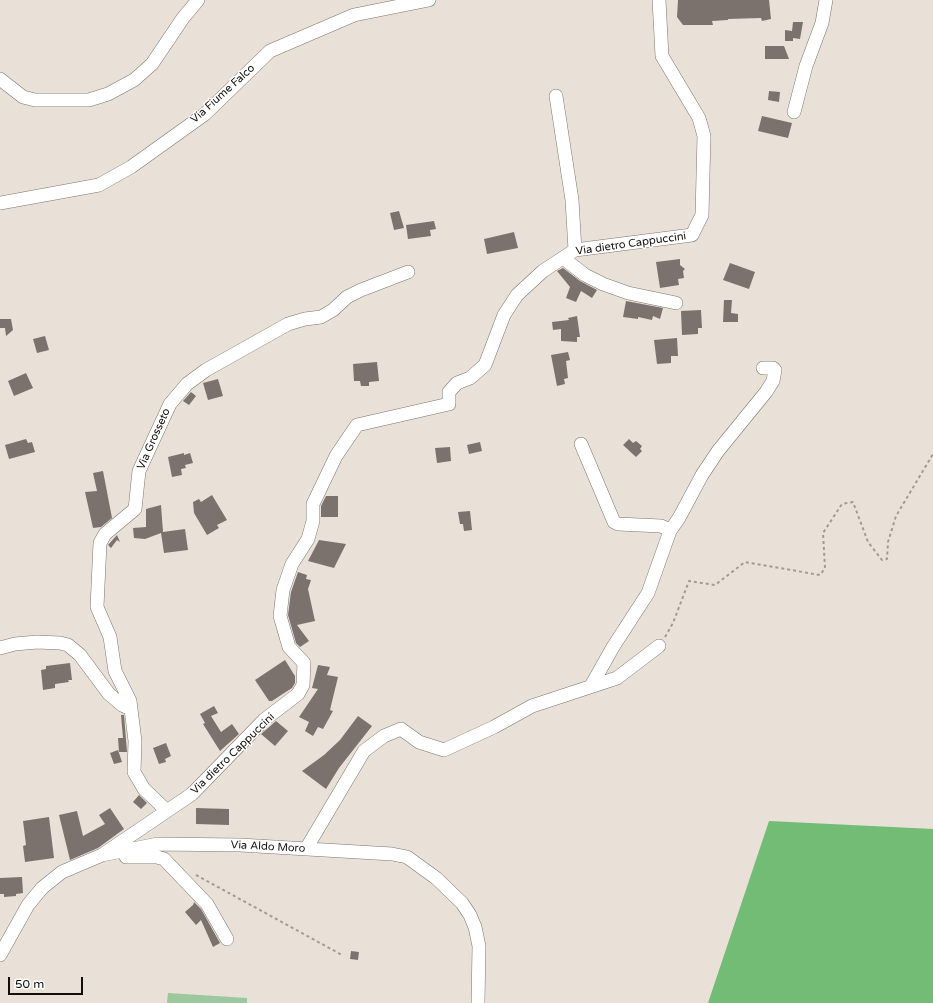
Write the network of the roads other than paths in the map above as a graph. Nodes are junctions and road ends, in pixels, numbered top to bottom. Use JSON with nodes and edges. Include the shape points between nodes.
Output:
{"nodes":[{"id":1,"x":198,"y":0,"type":"edge"},
{"id":2,"x":429,"y":0,"type":"edge"},
{"id":3,"x":659,"y":0,"type":"edge"},
{"id":4,"x":826,"y":0,"type":"edge"},
{"id":5,"x":0,"y":79,"type":"edge"},
{"id":6,"x":556,"y":96,"type":"dead end"},
{"id":7,"x":794,"y":112,"type":"dead end"},
{"id":8,"x":0,"y":203,"type":"edge"},
{"id":9,"x":575,"y":250,"type":"junction"},
{"id":10,"x":563,"y":258,"type":"junction"},
{"id":11,"x":408,"y":272,"type":"dead end"},
{"id":12,"x":676,"y":303,"type":"dead end"},
{"id":13,"x":763,"y":368,"type":"dead end"},
{"id":14,"x":581,"y":444,"type":"dead end"},
{"id":15,"x":670,"y":530,"type":"junction"},
{"id":16,"x":659,"y":646,"type":"road end"},
{"id":17,"x":0,"y":648,"type":"edge"},
{"id":18,"x":591,"y":686,"type":"junction"},
{"id":19,"x":131,"y":709,"type":"junction"},
{"id":20,"x":167,"y":811,"type":"junction"},
{"id":21,"x":306,"y":849,"type":"junction"},
{"id":22,"x":102,"y":856,"type":"junction"},
{"id":23,"x":227,"y":939,"type":"dead end"},
{"id":24,"x":0,"y":955,"type":"edge"},
{"id":25,"x":478,"y":1003,"type":"edge"}],
"edges":[{"from":1,"to":5,"type":"street","via":[[152,64],[134,80],[108,94],[89,100],[35,100],[23,97]]},
{"from":2,"to":8,"type":"street","name":"Via Fiume Falco","via":[[354,15],[270,51],[205,114],[131,167],[99,185]]},
{"from":3,"to":9,"type":"street","name":"Via dietro Cappuccini","via":[[662,56],[699,118],[704,136],[702,215],[692,235]]},
{"from":4,"to":7,"type":"street","via":[[822,23],[806,66]]},
{"from":6,"to":9,"type":"street","via":[[572,200]]},
{"from":9,"to":10,"type":"street","name":"Via dietro Cappuccini"},
{"from":10,"to":12,"type":"street","via":[[585,275],[603,284],[628,293]]},
{"from":10,"to":20,"type":"street","name":"Via dietro Cappuccini","via":[[543,271],[517,295],[504,315],[485,365],[470,378],[457,383],[449,392],[449,404],[357,425],[336,456],[313,504],[308,539],[292,564],[282,590],[280,616],[289,647],[304,663],[303,685],[298,694],[264,720],[192,794]]},
{"from":11,"to":19,"type":"street","name":"Via Grosseto","via":[[361,290],[321,317],[288,324],[223,360],[187,384],[170,404],[139,471],[135,510],[104,534],[100,543],[97,607],[110,637],[115,671],[130,701]]},
{"from":13,"to":15,"type":"street","via":[[775,370],[773,381],[718,451]]},
{"from":14,"to":15,"type":"street","via":[[614,522],[661,526]]},
{"from":15,"to":18,"type":"street","via":[[648,593]]},
{"from":16,"to":18,"type":"street","via":[[617,678]]},
{"from":17,"to":19,"type":"street","via":[[37,642],[68,645],[80,655],[109,694]]},
{"from":18,"to":21,"type":"street","via":[[532,706],[444,750],[419,742],[401,729],[384,736],[364,751]]},
{"from":19,"to":20,"type":"street","name":"Via Grosseto","via":[[135,741],[134,772],[144,789]]},
{"from":20,"to":22,"type":"street","name":"Via dietro Cappuccini"},
{"from":21,"to":22,"type":"street","name":"Via Aldo Moro","via":[[158,844]]},
{"from":21,"to":25,"type":"street","name":"Via Aldo Moro","via":[[407,857],[436,878],[462,903],[475,927],[479,946]]},
{"from":22,"to":23,"type":"street","via":[[164,859],[207,904]]},
{"from":22,"to":24,"type":"street","name":"Via Aldo Moro","via":[[62,872],[42,888],[28,905]]}]}
